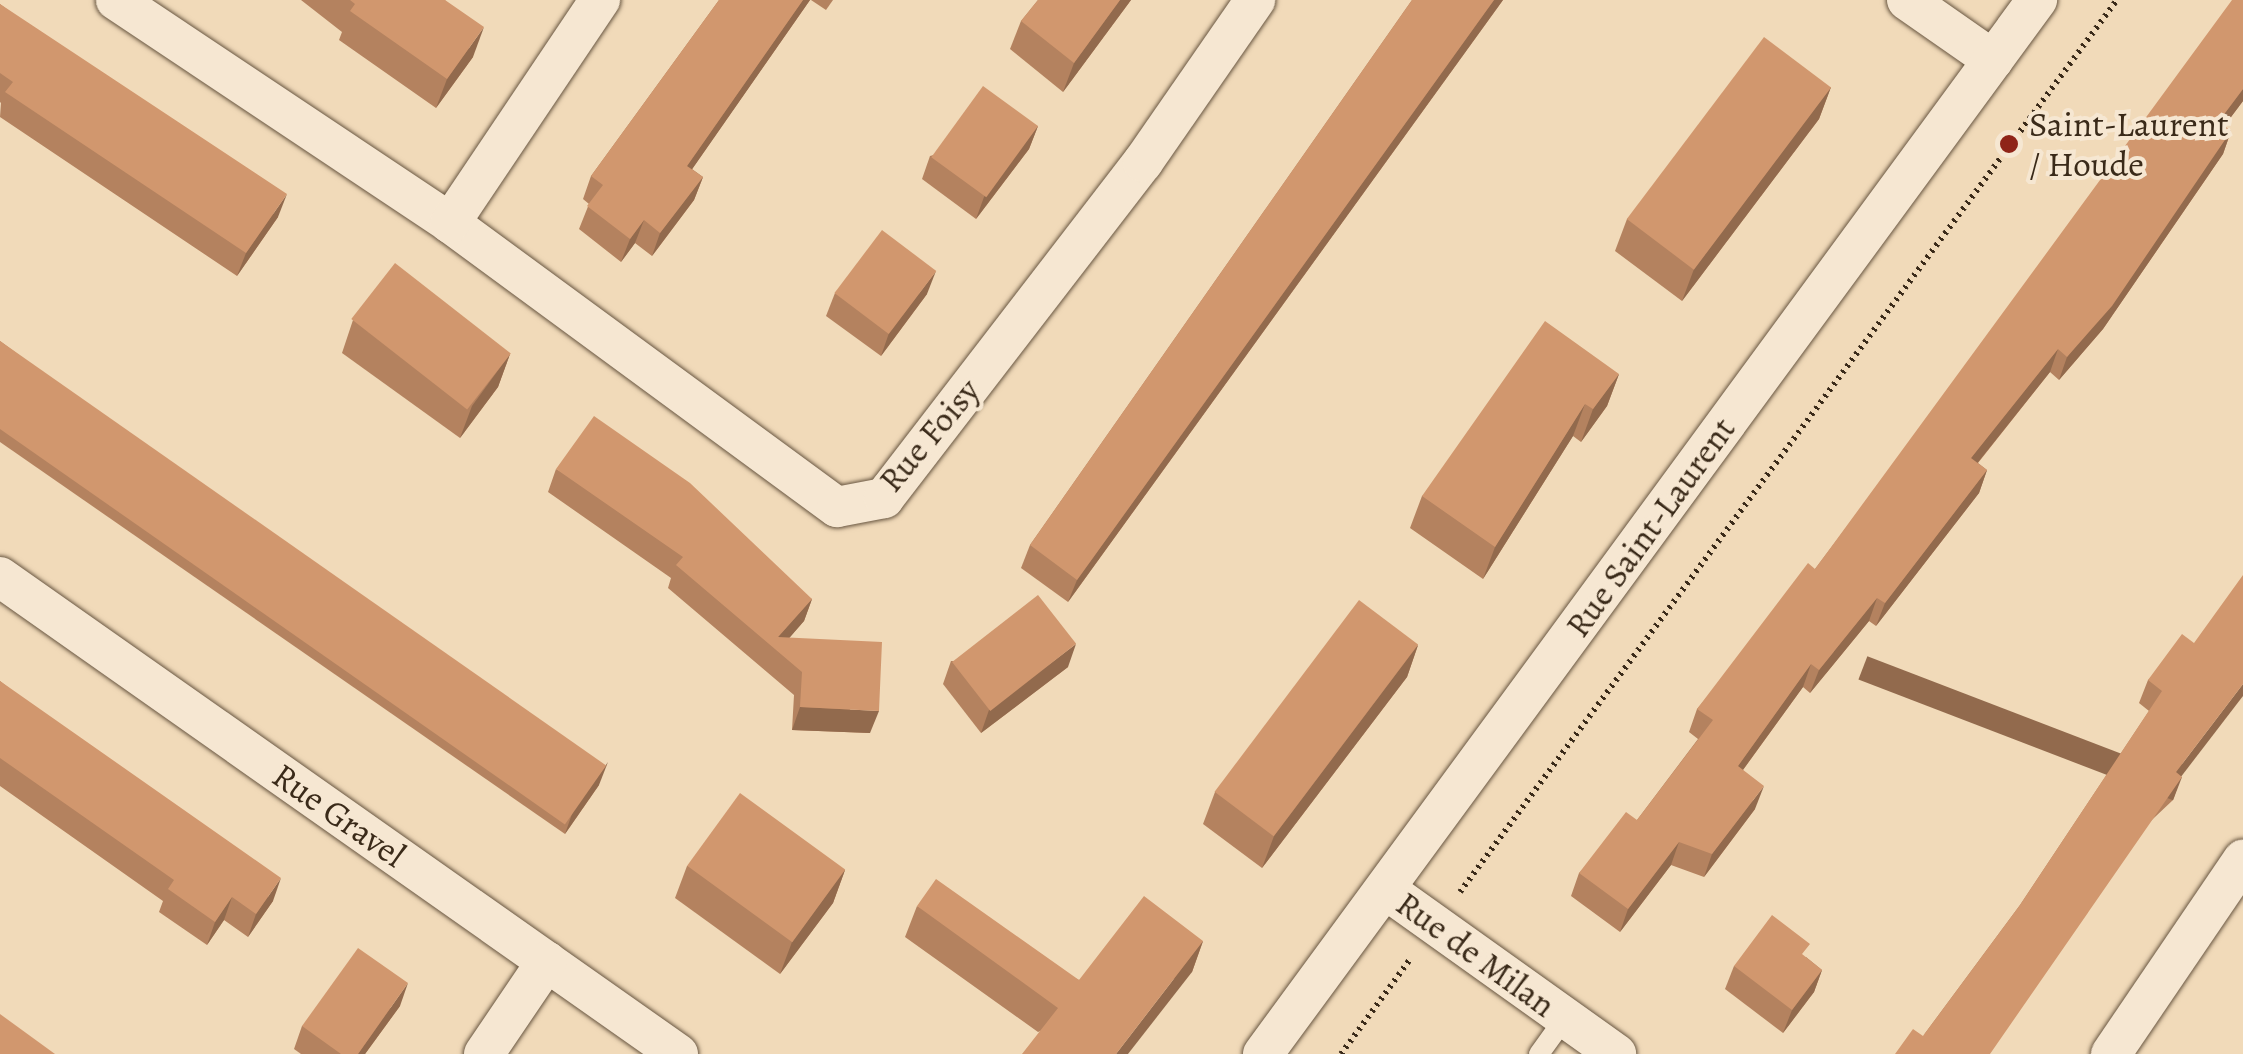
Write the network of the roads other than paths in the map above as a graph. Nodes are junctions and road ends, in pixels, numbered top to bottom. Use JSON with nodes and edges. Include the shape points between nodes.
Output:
{"nodes":[{"id":1,"x":116,"y":0,"type":"edge"},
{"id":2,"x":600,"y":0,"type":"edge"},
{"id":3,"x":1254,"y":0,"type":"edge"},
{"id":4,"x":1907,"y":0,"type":"edge"},
{"id":5,"x":2037,"y":0,"type":"edge"},
{"id":6,"x":1992,"y":60,"type":"junction"},
{"id":7,"x":450,"y":223,"type":"junction"},
{"id":8,"x":0,"y":577,"type":"edge"},
{"id":9,"x":2243,"y":860,"type":"edge"},
{"id":10,"x":1385,"y":889,"type":"junction"},
{"id":11,"x":546,"y":961,"type":"junction"},
{"id":12,"x":1565,"y":1018,"type":"junction"},
{"id":13,"x":484,"y":1054,"type":"edge"},
{"id":14,"x":678,"y":1054,"type":"edge"},
{"id":15,"x":1263,"y":1054,"type":"edge"},
{"id":16,"x":1539,"y":1054,"type":"edge"},
{"id":17,"x":1616,"y":1054,"type":"edge"},
{"id":18,"x":2111,"y":1054,"type":"edge"}],
"edges":[{"from":1,"to":7,"type":"street","name":"Rue Foisy"},
{"from":2,"to":7,"type":"street"},
{"from":3,"to":7,"type":"street","name":"Rue Foisy","via":[[1143,162],[884,498],[837,507]]},
{"from":4,"to":6,"type":"street"},
{"from":5,"to":6,"type":"street","name":"Rue Saint-Laurent"},
{"from":6,"to":10,"type":"street","name":"Rue Saint-Laurent"},
{"from":8,"to":11,"type":"street","name":"Rue Gravel"},
{"from":9,"to":18,"type":"street"},
{"from":10,"to":12,"type":"street","name":"Rue de Milan"},
{"from":10,"to":15,"type":"street","name":"Rue Saint-Laurent"},
{"from":11,"to":13,"type":"street"},
{"from":11,"to":14,"type":"street","name":"Rue Gravel"},
{"from":12,"to":16,"type":"lane"},
{"from":12,"to":17,"type":"street","name":"Rue de Milan"}]}
